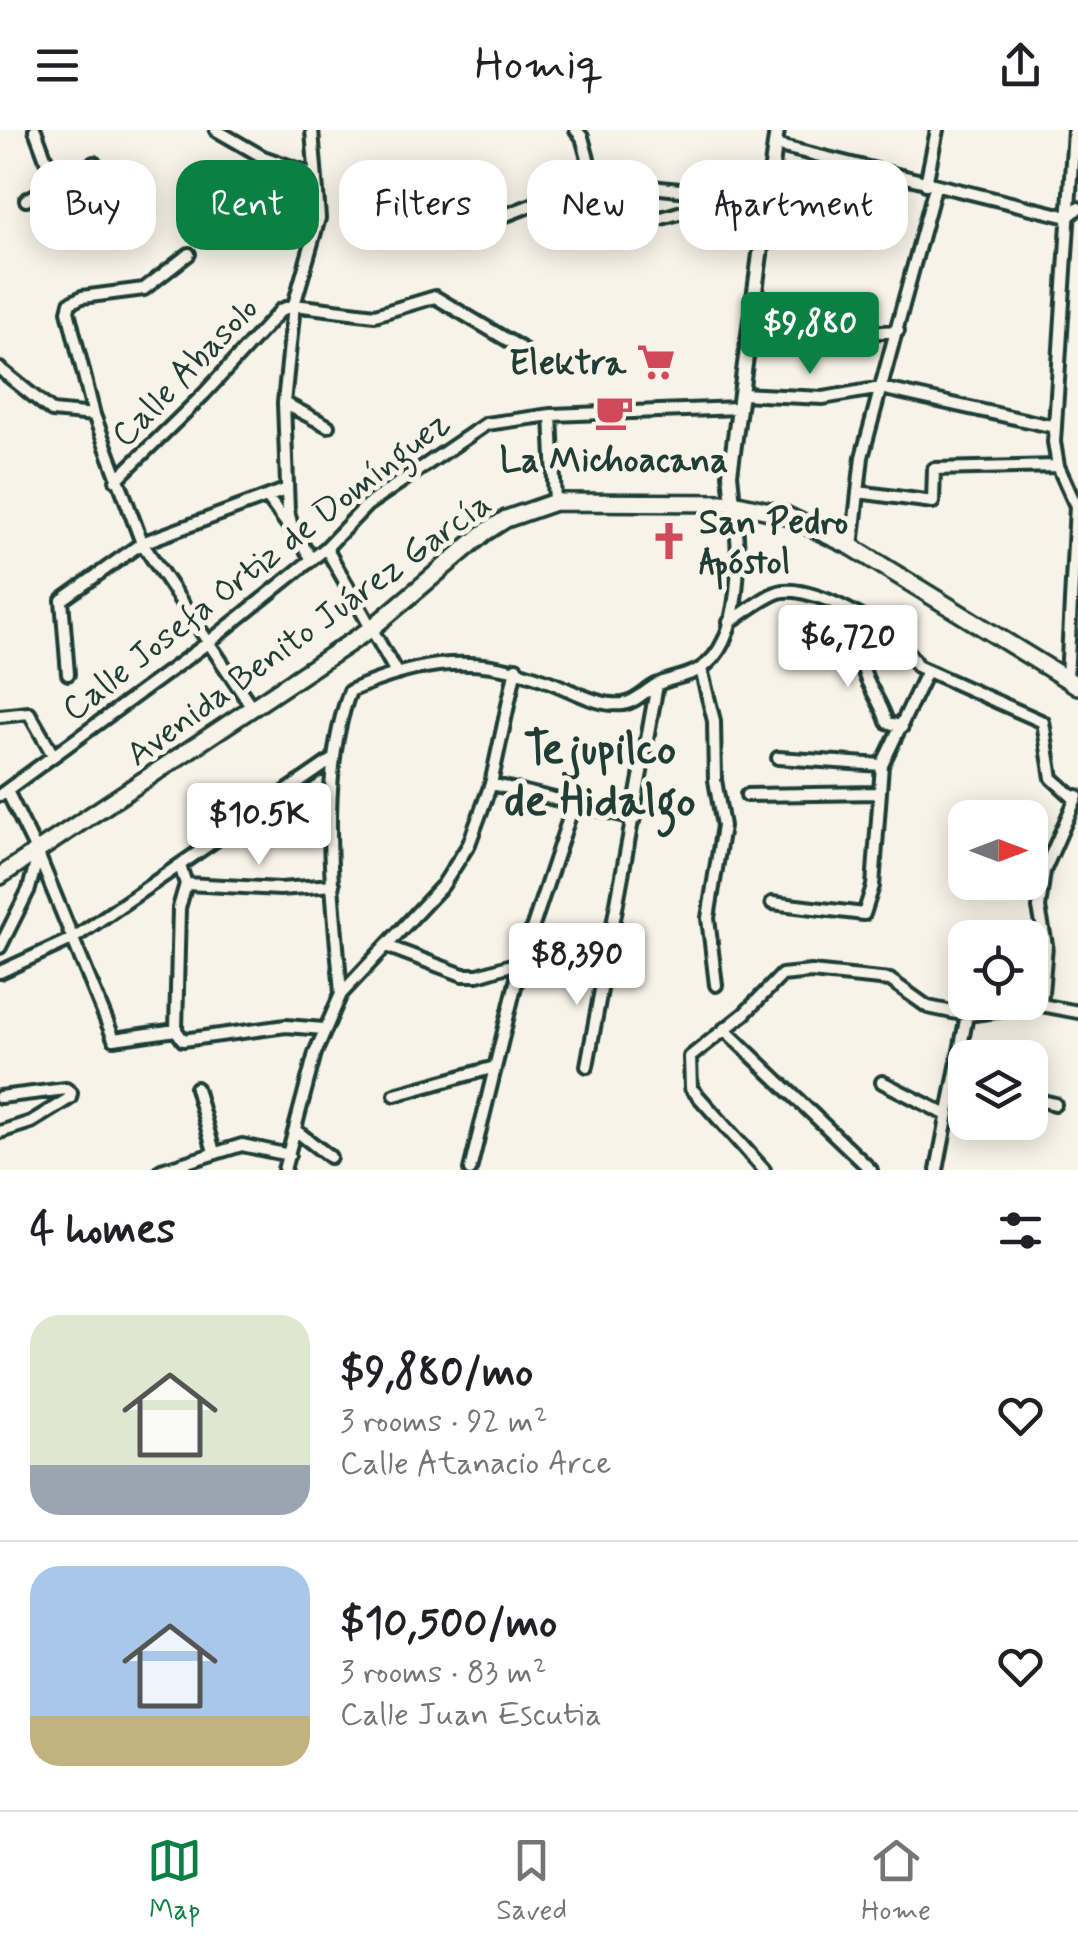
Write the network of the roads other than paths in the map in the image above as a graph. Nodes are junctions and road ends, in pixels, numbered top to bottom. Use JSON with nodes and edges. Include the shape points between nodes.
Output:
{"nodes":[{"id":1,"x":34,"y":130,"type":"edge"},
{"id":2,"x":216,"y":130,"type":"edge"},
{"id":3,"x":312,"y":130,"type":"edge"},
{"id":4,"x":576,"y":130,"type":"edge"},
{"id":5,"x":777,"y":130,"type":"edge"},
{"id":6,"x":937,"y":130,"type":"edge"},
{"id":7,"x":1074,"y":130,"type":"edge"},
{"id":8,"x":775,"y":146,"type":"junction"},
{"id":9,"x":46,"y":160,"type":"edge"},
{"id":10,"x":272,"y":160,"type":"edge"},
{"id":11,"x":312,"y":160,"type":"edge"},
{"id":12,"x":588,"y":160,"type":"edge"},
{"id":13,"x":773,"y":160,"type":"edge"},
{"id":14,"x":931,"y":186,"type":"junction"},
{"id":15,"x":30,"y":197,"type":"edge"},
{"id":16,"x":26,"y":200,"type":"dead end"},
{"id":17,"x":1078,"y":208,"type":"edge"},
{"id":18,"x":1068,"y":218,"type":"junction"},
{"id":19,"x":310,"y":250,"type":"edge"},
{"id":20,"x":762,"y":250,"type":"edge"},
{"id":21,"x":189,"y":254,"type":"dead end"},
{"id":22,"x":294,"y":305,"type":"junction"},
{"id":23,"x":898,"y":331,"type":"junction"},
{"id":24,"x":750,"y":340,"type":"junction"},
{"id":25,"x":521,"y":348,"type":"dead end"},
{"id":26,"x":0,"y":369,"type":"edge"},
{"id":27,"x":881,"y":388,"type":"junction"},
{"id":28,"x":740,"y":401,"type":"junction"},
{"id":29,"x":284,"y":403,"type":"junction"},
{"id":30,"x":551,"y":414,"type":"junction"},
{"id":31,"x":94,"y":415,"type":"junction"},
{"id":32,"x":328,"y":426,"type":"dead end"},
{"id":33,"x":1055,"y":427,"type":"junction"},
{"id":34,"x":1058,"y":466,"type":"junction"},
{"id":35,"x":116,"y":480,"type":"junction"},
{"id":36,"x":285,"y":490,"type":"junction"},
{"id":37,"x":858,"y":492,"type":"junction"},
{"id":38,"x":267,"y":497,"type":"junction"},
{"id":39,"x":556,"y":502,"type":"junction"},
{"id":40,"x":733,"y":503,"type":"junction"},
{"id":41,"x":1077,"y":507,"type":"edge"},
{"id":42,"x":293,"y":531,"type":"junction"},
{"id":43,"x":142,"y":542,"type":"junction"},
{"id":44,"x":852,"y":547,"type":"junction"},
{"id":45,"x":326,"y":548,"type":"junction"},
{"id":46,"x":310,"y":556,"type":"junction"},
{"id":47,"x":729,"y":622,"type":"junction"},
{"id":48,"x":372,"y":628,"type":"junction"},
{"id":49,"x":878,"y":630,"type":"junction"},
{"id":50,"x":209,"y":642,"type":"junction"},
{"id":51,"x":516,"y":668,"type":"junction"},
{"id":52,"x":701,"y":669,"type":"junction"},
{"id":53,"x":927,"y":671,"type":"junction"},
{"id":54,"x":68,"y":674,"type":"dead end"},
{"id":55,"x":398,"y":674,"type":"junction"},
{"id":56,"x":1072,"y":682,"type":"edge"},
{"id":57,"x":657,"y":685,"type":"junction"},
{"id":58,"x":254,"y":710,"type":"junction"},
{"id":59,"x":0,"y":716,"type":"edge"},
{"id":60,"x":902,"y":727,"type":"junction"},
{"id":61,"x":53,"y":755,"type":"junction"},
{"id":62,"x":778,"y":758,"type":"dead end"},
{"id":63,"x":333,"y":759,"type":"junction"},
{"id":64,"x":882,"y":765,"type":"junction"},
{"id":65,"x":491,"y":784,"type":"junction"},
{"id":66,"x":3,"y":793,"type":"edge"},
{"id":67,"x":878,"y":793,"type":"junction"},
{"id":68,"x":746,"y":795,"type":"dead end"},
{"id":69,"x":1077,"y":797,"type":"edge"},
{"id":70,"x":572,"y":806,"type":"junction"},
{"id":71,"x":635,"y":818,"type":"junction"},
{"id":72,"x":38,"y":854,"type":"junction"},
{"id":73,"x":180,"y":866,"type":"junction"},
{"id":74,"x":0,"y":876,"type":"edge"},
{"id":75,"x":186,"y":884,"type":"junction"},
{"id":76,"x":333,"y":885,"type":"junction"},
{"id":77,"x":772,"y":903,"type":"dead end"},
{"id":78,"x":1041,"y":920,"type":"edge"},
{"id":79,"x":74,"y":938,"type":"junction"},
{"id":80,"x":0,"y":946,"type":"edge"},
{"id":81,"x":389,"y":948,"type":"junction"},
{"id":82,"x":606,"y":957,"type":"junction"},
{"id":83,"x":521,"y":962,"type":"junction"},
{"id":84,"x":0,"y":972,"type":"edge"},
{"id":85,"x":716,"y":984,"type":"dead end"},
{"id":86,"x":341,"y":994,"type":"junction"},
{"id":87,"x":1048,"y":1006,"type":"edge"},
{"id":88,"x":948,"y":1012,"type":"edge"},
{"id":89,"x":1078,"y":1012,"type":"edge"},
{"id":90,"x":724,"y":1029,"type":"junction"},
{"id":91,"x":324,"y":1030,"type":"junction"},
{"id":92,"x":179,"y":1035,"type":"junction"},
{"id":93,"x":588,"y":1066,"type":"dead end"},
{"id":94,"x":495,"y":1067,"type":"junction"},
{"id":95,"x":882,"y":1082,"type":"dead end"},
{"id":96,"x":196,"y":1088,"type":"dead end"},
{"id":97,"x":395,"y":1094,"type":"dead end"},
{"id":98,"x":0,"y":1097,"type":"edge"},
{"id":99,"x":948,"y":1098,"type":"edge"},
{"id":100,"x":1048,"y":1102,"type":"edge"},
{"id":101,"x":1055,"y":1104,"type":"dead end"},
{"id":102,"x":945,"y":1114,"type":"junction"},
{"id":103,"x":295,"y":1130,"type":"junction"},
{"id":104,"x":0,"y":1132,"type":"edge"},
{"id":105,"x":214,"y":1152,"type":"junction"},
{"id":106,"x":289,"y":1155,"type":"junction"},
{"id":107,"x":330,"y":1157,"type":"dead end"},
{"id":108,"x":161,"y":1170,"type":"edge"},
{"id":109,"x":284,"y":1170,"type":"edge"},
{"id":110,"x":470,"y":1170,"type":"edge"},
{"id":111,"x":764,"y":1170,"type":"edge"},
{"id":112,"x":871,"y":1170,"type":"edge"},
{"id":113,"x":937,"y":1170,"type":"edge"}],
"edges":[{"from":1,"to":9,"type":"street"},
{"from":2,"to":10,"type":"street"},
{"from":3,"to":11,"type":"street"},
{"from":4,"to":12,"type":"street"},
{"from":5,"to":8,"type":"street"},
{"from":6,"to":14,"type":"street"},
{"from":7,"to":18,"type":"street"},
{"from":8,"to":13,"type":"street"},
{"from":8,"to":14,"type":"street"},
{"from":14,"to":18,"type":"street"},
{"from":14,"to":23,"type":"street"},
{"from":15,"to":16,"type":"street"},
{"from":17,"to":18,"type":"street"},
{"from":18,"to":33,"type":"street"},
{"from":19,"to":22,"type":"street"},
{"from":20,"to":24,"type":"street"},
{"from":21,"to":31,"type":"street","via":[[144,290],[70,303]]},
{"from":22,"to":25,"type":"street","via":[[375,315],[434,297]]},
{"from":22,"to":29,"type":"street"},
{"from":22,"to":35,"type":"street","name":"Calle Abasolo","via":[[281,310]]},
{"from":23,"to":24,"type":"street"},
{"from":23,"to":27,"type":"street"},
{"from":24,"to":28,"type":"street"},
{"from":26,"to":31,"type":"street","via":[[52,411]]},
{"from":27,"to":28,"type":"street","name":"Calle Josefa Ortiz de Domínguez"},
{"from":27,"to":33,"type":"street"},
{"from":27,"to":37,"type":"street"},
{"from":28,"to":30,"type":"street","name":"Calle Josefa Ortiz de Domínguez"},
{"from":28,"to":40,"type":"street"},
{"from":29,"to":32,"type":"street"},
{"from":29,"to":36,"type":"street"},
{"from":30,"to":39,"type":"street"},
{"from":30,"to":45,"type":"street","name":"Calle Josefa Ortiz de Domínguez","via":[[501,420],[462,438],[367,505]]},
{"from":31,"to":35,"type":"street"},
{"from":33,"to":34,"type":"street"},
{"from":34,"to":37,"type":"street","via":[[934,469],[933,502]]},
{"from":34,"to":41,"type":"street"},
{"from":35,"to":43,"type":"street"},
{"from":36,"to":38,"type":"street"},
{"from":36,"to":42,"type":"street"},
{"from":37,"to":44,"type":"street"},
{"from":38,"to":42,"type":"street"},
{"from":38,"to":43,"type":"street"},
{"from":39,"to":40,"type":"main road","name":"Avenida Benito Juárez García"},
{"from":39,"to":48,"type":"main road","name":"Avenida Benito Juárez García","via":[[484,534]]},
{"from":40,"to":44,"type":"main road","name":"Avenida Benito Juárez García","via":[[783,514]]},
{"from":40,"to":47,"type":"street","via":[[739,566]]},
{"from":41,"to":56,"type":"street"},
{"from":42,"to":46,"type":"street"},
{"from":43,"to":50,"type":"street"},
{"from":43,"to":54,"type":"street","via":[[62,600]]},
{"from":44,"to":56,"type":"main road","name":"Avenida Benito Juárez García"},
{"from":45,"to":46,"type":"street","name":"Calle Josefa Ortiz de Domínguez"},
{"from":45,"to":48,"type":"street"},
{"from":46,"to":50,"type":"street","name":"Calle Josefa Ortiz de Domínguez"},
{"from":47,"to":49,"type":"street","via":[[782,590],[813,594]]},
{"from":47,"to":52,"type":"street"},
{"from":48,"to":55,"type":"street"},
{"from":48,"to":58,"type":"main road","name":"Avenida Benito Juárez García"},
{"from":49,"to":53,"type":"street"},
{"from":49,"to":60,"type":"street","via":[[865,644],[862,668],[887,722]]},
{"from":50,"to":58,"type":"street"},
{"from":50,"to":61,"type":"street","name":"Calle Josefa Ortiz de Domínguez"},
{"from":51,"to":55,"type":"street","via":[[464,661]]},
{"from":51,"to":57,"type":"street","via":[[603,702],[633,701]]},
{"from":51,"to":65,"type":"street"},
{"from":52,"to":57,"type":"street"},
{"from":52,"to":85,"type":"street","via":[[714,721],[723,826],[708,918]]},
{"from":53,"to":60,"type":"street"},
{"from":53,"to":69,"type":"street","via":[[1043,722],[1052,778]]},
{"from":55,"to":63,"type":"street","via":[[350,691]]},
{"from":57,"to":71,"type":"street"},
{"from":58,"to":72,"type":"main road","name":"Avenida Benito Juárez García"},
{"from":59,"to":61,"type":"street","via":[[29,713]]},
{"from":60,"to":64,"type":"street"},
{"from":61,"to":66,"type":"street","name":"Calle Josefa Ortiz de Domínguez"},
{"from":62,"to":64,"type":"street"},
{"from":63,"to":73,"type":"street"},
{"from":63,"to":76,"type":"street"},
{"from":64,"to":67,"type":"street"},
{"from":65,"to":70,"type":"street"},
{"from":65,"to":81,"type":"street","via":[[456,868]]},
{"from":66,"to":72,"type":"street"},
{"from":67,"to":68,"type":"street"},
{"from":67,"to":77,"type":"street","via":[[873,886],[864,914]]},
{"from":69,"to":78,"type":"street","via":[[1044,871]]},
{"from":70,"to":71,"type":"street"},
{"from":70,"to":83,"type":"street"},
{"from":71,"to":82,"type":"street"},
{"from":72,"to":74,"type":"main road","name":"Avenida Benito Juárez García"},
{"from":72,"to":79,"type":"street"},
{"from":72,"to":80,"type":"street","via":[[29,889]]},
{"from":73,"to":75,"type":"street"},
{"from":73,"to":79,"type":"street"},
{"from":75,"to":76,"type":"street","via":[[280,890]]},
{"from":75,"to":92,"type":"street"},
{"from":76,"to":86,"type":"street"},
{"from":79,"to":84,"type":"street"},
{"from":79,"to":92,"type":"street","via":[[114,1040]]},
{"from":81,"to":83,"type":"street","via":[[463,975]]},
{"from":81,"to":86,"type":"street"},
{"from":82,"to":83,"type":"street"},
{"from":82,"to":93,"type":"street"},
{"from":83,"to":94,"type":"street"},
{"from":86,"to":91,"type":"street"},
{"from":87,"to":89,"type":"street"},
{"from":88,"to":90,"type":"street","via":[[928,1008],[890,980],[796,973],[782,975]]},
{"from":90,"to":111,"type":"street","via":[[690,1057],[690,1088]]},
{"from":90,"to":112,"type":"street"},
{"from":91,"to":92,"type":"street","via":[[286,1026]]},
{"from":91,"to":103,"type":"street"},
{"from":94,"to":97,"type":"street"},
{"from":94,"to":110,"type":"street"},
{"from":95,"to":102,"type":"street"},
{"from":96,"to":105,"type":"street"},
{"from":98,"to":104,"type":"street","via":[[71,1093],[32,1122]]},
{"from":99,"to":102,"type":"street"},
{"from":100,"to":101,"type":"street"},
{"from":102,"to":113,"type":"street"},
{"from":103,"to":106,"type":"street"},
{"from":103,"to":107,"type":"street"},
{"from":105,"to":106,"type":"street","via":[[250,1146]]},
{"from":105,"to":108,"type":"street"},
{"from":106,"to":109,"type":"street"}]}
